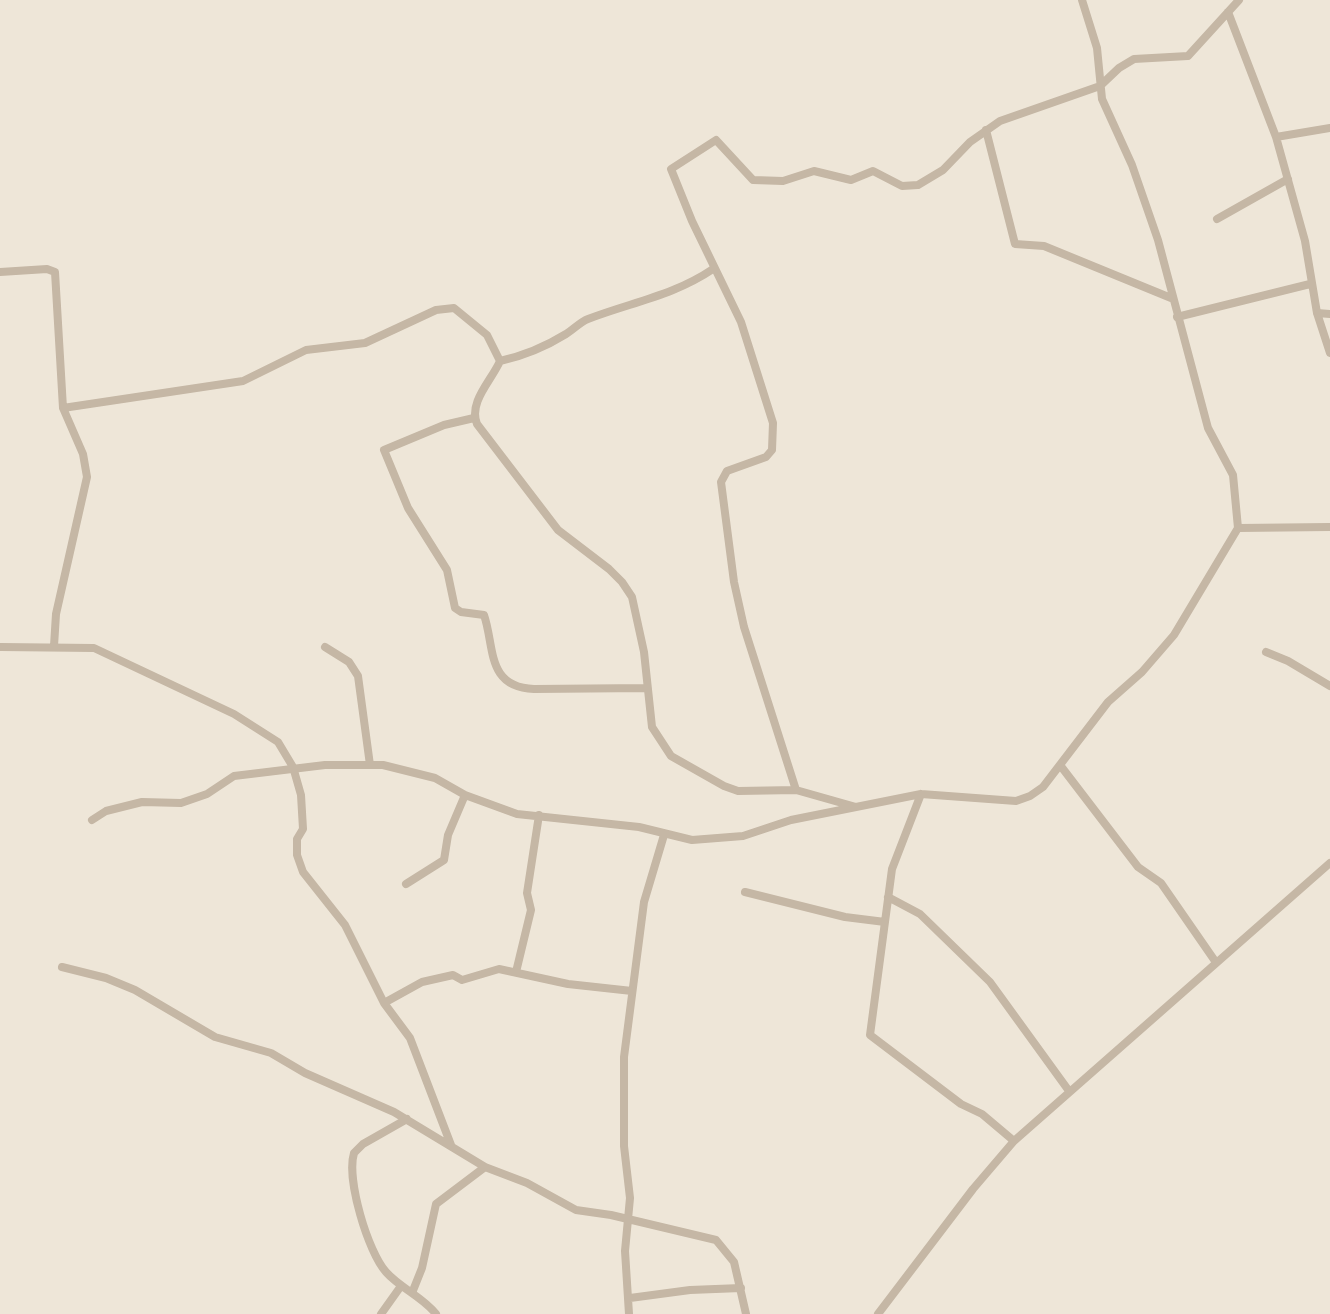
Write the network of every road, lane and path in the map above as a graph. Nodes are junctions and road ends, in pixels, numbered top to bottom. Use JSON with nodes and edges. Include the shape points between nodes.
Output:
{"nodes":[{"id":1,"x":1082,"y":0,"type":"edge"},
{"id":2,"x":1239,"y":0,"type":"edge"},
{"id":3,"x":1228,"y":12,"type":"junction"},
{"id":4,"x":1100,"y":86,"type":"junction"},
{"id":5,"x":1330,"y":128,"type":"edge"},
{"id":6,"x":986,"y":130,"type":"junction"},
{"id":7,"x":1276,"y":137,"type":"junction"},
{"id":8,"x":1288,"y":179,"type":"junction"},
{"id":9,"x":1217,"y":219,"type":"dead end"},
{"id":10,"x":713,"y":269,"type":"junction"},
{"id":11,"x":0,"y":271,"type":"edge"},
{"id":12,"x":1310,"y":284,"type":"junction"},
{"id":13,"x":1171,"y":298,"type":"junction"},
{"id":14,"x":1317,"y":313,"type":"junction"},
{"id":15,"x":1330,"y":314,"type":"edge"},
{"id":16,"x":1177,"y":317,"type":"junction"},
{"id":17,"x":1330,"y":353,"type":"edge"},
{"id":18,"x":500,"y":361,"type":"junction"},
{"id":19,"x":63,"y":408,"type":"junction"},
{"id":20,"x":474,"y":418,"type":"junction"},
{"id":21,"x":1330,"y":527,"type":"edge"},
{"id":22,"x":1238,"y":528,"type":"junction"},
{"id":23,"x":54,"y":646,"type":"junction"},
{"id":24,"x":0,"y":647,"type":"edge"},
{"id":25,"x":326,"y":647,"type":"dead end"},
{"id":26,"x":1266,"y":652,"type":"dead end"},
{"id":27,"x":1330,"y":687,"type":"edge"},
{"id":28,"x":648,"y":688,"type":"junction"},
{"id":29,"x":370,"y":765,"type":"junction"},
{"id":30,"x":1060,"y":765,"type":"junction"},
{"id":31,"x":293,"y":766,"type":"junction"},
{"id":32,"x":796,"y":790,"type":"junction"},
{"id":33,"x":921,"y":793,"type":"junction"},
{"id":34,"x":465,"y":795,"type":"junction"},
{"id":35,"x":856,"y":807,"type":"junction"},
{"id":36,"x":539,"y":815,"type":"junction"},
{"id":37,"x":92,"y":820,"type":"dead end"},
{"id":38,"x":664,"y":835,"type":"junction"},
{"id":39,"x":1330,"y":863,"type":"edge"},
{"id":40,"x":405,"y":884,"type":"dead end"},
{"id":41,"x":745,"y":892,"type":"dead end"},
{"id":42,"x":888,"y":897,"type":"junction"},
{"id":43,"x":885,"y":922,"type":"junction"},
{"id":44,"x":1215,"y":961,"type":"junction"},
{"id":45,"x":62,"y":967,"type":"dead end"},
{"id":46,"x":516,"y":972,"type":"junction"},
{"id":47,"x":632,"y":991,"type":"junction"},
{"id":48,"x":384,"y":1003,"type":"junction"},
{"id":49,"x":1069,"y":1091,"type":"junction"},
{"id":50,"x":407,"y":1119,"type":"junction"},
{"id":51,"x":1014,"y":1141,"type":"junction"},
{"id":52,"x":451,"y":1145,"type":"junction"},
{"id":53,"x":485,"y":1167,"type":"junction"},
{"id":54,"x":628,"y":1220,"type":"junction"},
{"id":55,"x":401,"y":1286,"type":"junction"},
{"id":56,"x":741,"y":1288,"type":"junction"},
{"id":57,"x":412,"y":1293,"type":"junction"},
{"id":58,"x":630,"y":1298,"type":"junction"},
{"id":59,"x":381,"y":1314,"type":"edge"},
{"id":60,"x":436,"y":1314,"type":"edge"},
{"id":61,"x":629,"y":1314,"type":"edge"},
{"id":62,"x":746,"y":1314,"type":"edge"},
{"id":63,"x":878,"y":1314,"type":"edge"}],
"edges":[{"from":1,"to":4,"type":"street","via":[[1097,48]]},
{"from":2,"to":3,"type":"street"},
{"from":3,"to":4,"type":"street","via":[[1188,56],[1134,59]]},
{"from":3,"to":7,"type":"street"},
{"from":4,"to":6,"type":"street"},
{"from":4,"to":13,"type":"street","via":[[1107,116],[1145,201]]},
{"from":5,"to":7,"type":"street"},
{"from":6,"to":10,"type":"street","via":[[937,175],[909,187],[873,172],[851,180],[814,171],[783,181],[753,180],[719,141],[713,141],[671,169]]},
{"from":6,"to":13,"type":"street","via":[[1015,244],[1044,246]]},
{"from":7,"to":8,"type":"street"},
{"from":8,"to":9,"type":"street"},
{"from":8,"to":12,"type":"street","via":[[1305,242]]},
{"from":10,"to":18,"type":"street","via":[[676,291],[584,320],[537,349]]},
{"from":10,"to":32,"type":"street","via":[[747,338],[773,424],[772,450],[766,457],[727,471],[721,482],[744,627]]},
{"from":11,"to":19,"type":"street","via":[[55,272]]},
{"from":12,"to":14,"type":"street"},
{"from":12,"to":16,"type":"street"},
{"from":13,"to":16,"type":"street"},
{"from":14,"to":15,"type":"street"},
{"from":14,"to":17,"type":"street"},
{"from":16,"to":22,"type":"street","via":[[1208,428],[1233,475]]},
{"from":18,"to":19,"type":"street","via":[[486,335],[447,307],[365,343],[306,350],[243,381]]},
{"from":18,"to":20,"type":"street","via":[[476,402]]},
{"from":19,"to":23,"type":"street","via":[[83,454],[87,477],[56,614]]},
{"from":20,"to":28,"type":"street","via":[[558,530],[622,582],[632,597]]},
{"from":20,"to":28,"type":"street","via":[[384,450],[408,508],[447,570],[455,608],[484,615],[497,670],[516,685],[534,689]]},
{"from":21,"to":22,"type":"street"},
{"from":22,"to":30,"type":"street","via":[[1174,635],[1108,702]]},
{"from":23,"to":24,"type":"street"},
{"from":23,"to":31,"type":"street","via":[[106,652],[234,714],[278,742]]},
{"from":25,"to":29,"type":"street","via":[[349,662],[358,676]]},
{"from":26,"to":27,"type":"street"},
{"from":28,"to":32,"type":"street","via":[[652,727],[679,762],[738,791]]},
{"from":29,"to":31,"type":"street"},
{"from":29,"to":34,"type":"street","via":[[435,778]]},
{"from":30,"to":33,"type":"street","via":[[1043,787],[1016,800]]},
{"from":30,"to":44,"type":"street","via":[[1138,867],[1161,883]]},
{"from":31,"to":37,"type":"street","via":[[234,776],[180,803],[142,802],[106,811]]},
{"from":31,"to":48,"type":"street","via":[[301,795],[300,863],[345,925]]},
{"from":32,"to":35,"type":"street"},
{"from":33,"to":35,"type":"street"},
{"from":33,"to":42,"type":"street","via":[[892,869]]},
{"from":34,"to":36,"type":"street","via":[[517,814]]},
{"from":34,"to":40,"type":"street","via":[[448,835],[444,860]]},
{"from":35,"to":38,"type":"street","via":[[775,824],[743,836],[692,840]]},
{"from":36,"to":38,"type":"street","via":[[639,827]]},
{"from":36,"to":46,"type":"street","via":[[527,888],[531,910]]},
{"from":38,"to":47,"type":"street","via":[[644,902]]},
{"from":39,"to":44,"type":"street"},
{"from":41,"to":43,"type":"street"},
{"from":42,"to":43,"type":"street"},
{"from":42,"to":49,"type":"street","via":[[920,914],[990,982]]},
{"from":43,"to":51,"type":"street","via":[[870,1035]]},
{"from":44,"to":49,"type":"street"},
{"from":45,"to":50,"type":"street","via":[[135,990],[215,1037],[271,1053]]},
{"from":46,"to":47,"type":"street"},
{"from":46,"to":48,"type":"street","via":[[495,969],[462,980],[453,975]]},
{"from":47,"to":54,"type":"street","via":[[624,1057]]},
{"from":48,"to":52,"type":"street","via":[[410,1038]]},
{"from":49,"to":51,"type":"street"},
{"from":50,"to":52,"type":"street"},
{"from":50,"to":55,"type":"street","via":[[363,1144],[352,1158],[362,1227],[384,1271]]},
{"from":51,"to":63,"type":"street"},
{"from":52,"to":53,"type":"street"},
{"from":53,"to":54,"type":"street","via":[[576,1210]]},
{"from":53,"to":57,"type":"street","via":[[436,1204]]},
{"from":54,"to":56,"type":"street","via":[[716,1240],[734,1262]]},
{"from":54,"to":58,"type":"street","via":[[625,1251]]},
{"from":55,"to":57,"type":"street"},
{"from":55,"to":59,"type":"street"},
{"from":56,"to":58,"type":"street"},
{"from":56,"to":62,"type":"street"},
{"from":57,"to":60,"type":"street"},
{"from":58,"to":61,"type":"street"}]}
